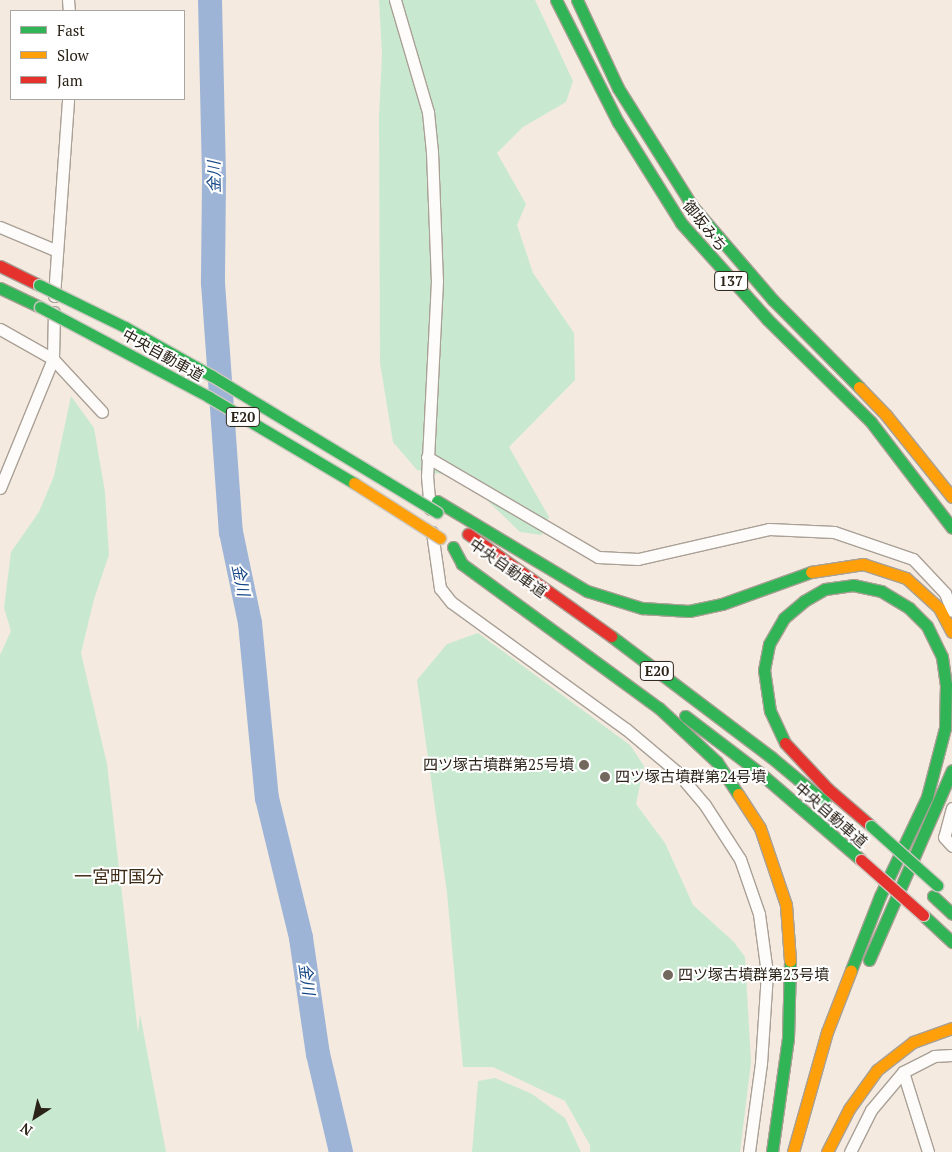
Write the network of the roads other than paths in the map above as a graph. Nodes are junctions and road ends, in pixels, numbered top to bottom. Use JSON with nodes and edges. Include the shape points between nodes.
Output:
{"nodes":[{"id":1,"x":396,"y":0,"type":"edge"},
{"id":2,"x":556,"y":0,"type":"edge"},
{"id":3,"x":577,"y":0,"type":"edge"},
{"id":4,"x":68,"y":100,"type":"edge"},
{"id":5,"x":0,"y":227,"type":"edge"},
{"id":6,"x":55,"y":250,"type":"junction"},
{"id":7,"x":0,"y":266,"type":"edge"},
{"id":8,"x":0,"y":288,"type":"edge"},
{"id":9,"x":0,"y":329,"type":"edge"},
{"id":10,"x":53,"y":359,"type":"junction"},
{"id":11,"x":102,"y":412,"type":"dead end"},
{"id":12,"x":427,"y":457,"type":"junction"},
{"id":13,"x":0,"y":488,"type":"edge"},
{"id":14,"x":952,"y":497,"type":"edge"},
{"id":15,"x":437,"y":506,"type":"junction"},
{"id":16,"x":952,"y":528,"type":"edge"},
{"id":17,"x":453,"y":547,"type":"junction"},
{"id":18,"x":952,"y":611,"type":"edge"},
{"id":19,"x":952,"y":632,"type":"edge"},
{"id":20,"x":952,"y":770,"type":"edge"},
{"id":21,"x":952,"y":808,"type":"edge"},
{"id":22,"x":952,"y":846,"type":"edge"},
{"id":23,"x":952,"y":898,"type":"edge"},
{"id":24,"x":952,"y":914,"type":"edge"},
{"id":25,"x":952,"y":942,"type":"edge"},
{"id":26,"x":855,"y":994,"type":"dead end"},
{"id":27,"x":952,"y":1028,"type":"edge"},
{"id":28,"x":834,"y":1055,"type":"dead end"},
{"id":29,"x":952,"y":1055,"type":"edge"},
{"id":30,"x":903,"y":1072,"type":"junction"},
{"id":31,"x":749,"y":1152,"type":"edge"},
{"id":32,"x":772,"y":1152,"type":"edge"},
{"id":33,"x":792,"y":1152,"type":"edge"},
{"id":34,"x":806,"y":1152,"type":"edge"},
{"id":35,"x":827,"y":1152,"type":"edge"},
{"id":36,"x":850,"y":1152,"type":"edge"},
{"id":37,"x":928,"y":1152,"type":"edge"}],
"edges":[{"from":1,"to":12,"type":"street","via":[[428,112],[432,152],[437,281]]},
{"from":2,"to":16,"type":"highway","name":"御坂みち","number":"137","via":[[618,122],[681,223],[767,319],[871,422]]},
{"from":3,"to":14,"type":"highway","name":"御坂みち","number":"137","via":[[618,88],[693,207],[772,300],[886,414]]},
{"from":4,"to":6,"type":"street"},
{"from":5,"to":6,"type":"street"},
{"from":6,"to":10,"type":"street"},
{"from":7,"to":15,"type":"highway","name":"中央自動車道","number":"E20","bridge":true,"via":[[125,327],[398,488],[408,486]]},
{"from":8,"to":17,"type":"highway","name":"中央自動車道","number":"E20","bridge":true,"via":[[209,397],[334,470]]},
{"from":9,"to":10,"type":"street"},
{"from":10,"to":11,"type":"street"},
{"from":10,"to":13,"type":"street"},
{"from":12,"to":18,"type":"street","via":[[598,557],[638,559],[768,529],[834,532],[913,559],[945,593]]},
{"from":12,"to":31,"type":"street","via":[[427,486],[440,588],[451,602],[482,627],[626,729],[677,772],[706,805],[740,859],[759,914],[767,973],[761,1063]]},
{"from":15,"to":19,"type":"highway","via":[[587,590],[615,602],[642,608],[689,611],[722,604],[818,569],[863,564],[906,578],[939,608]]},
{"from":15,"to":24,"type":"highway","name":"中央自動車道","number":"E20","via":[[748,739],[869,838]]},
{"from":17,"to":25,"type":"highway","name":"中央自動車道","number":"E20","bridge":true,"via":[[760,773]]},
{"from":17,"to":32,"type":"highway","via":[[462,564],[659,708],[710,755],[760,828],[786,905],[790,940],[788,1038]]},
{"from":20,"to":26,"type":"highway"},
{"from":21,"to":22,"type":"street","via":[[944,837]]},
{"from":23,"to":33,"type":"highway","bridge":true,"via":[[937,884],[871,826],[828,789],[785,744],[770,711],[764,670],[769,644],[784,618],[825,589],[853,585],[881,591],[908,608],[927,626],[942,658],[946,684],[945,728],[927,797],[880,896],[837,1005]]},
{"from":27,"to":35,"type":"highway","via":[[913,1042],[877,1070],[849,1109]]},
{"from":28,"to":34,"type":"highway"},
{"from":29,"to":30,"type":"street","via":[[934,1056]]},
{"from":30,"to":36,"type":"street","via":[[872,1110]]},
{"from":30,"to":37,"type":"street"}]}
